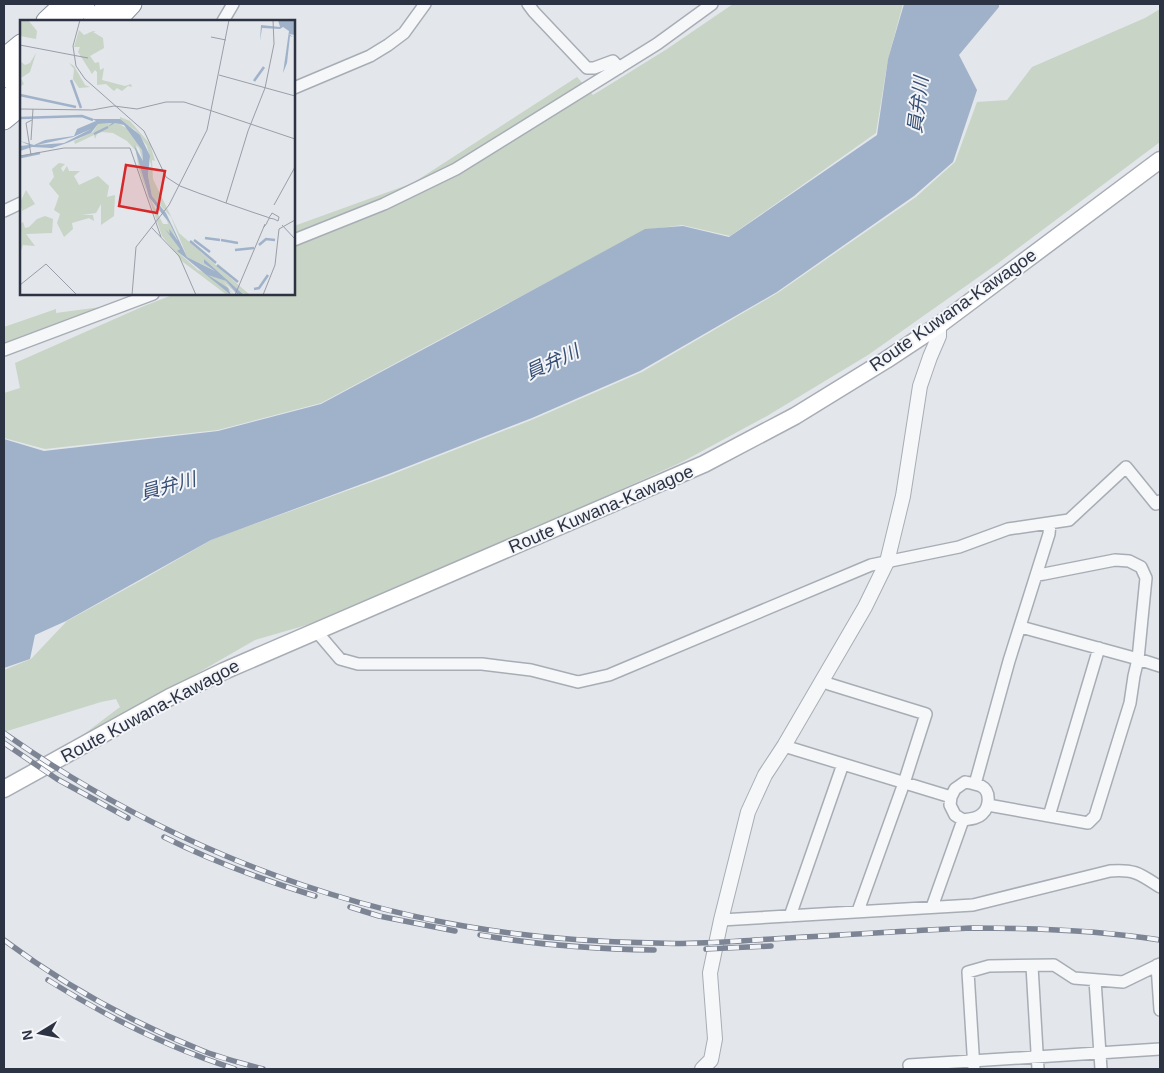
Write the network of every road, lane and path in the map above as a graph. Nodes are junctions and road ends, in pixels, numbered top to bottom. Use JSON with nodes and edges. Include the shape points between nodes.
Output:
{"nodes":[{"id":1,"x":64,"y":4,"type":"edge"},
{"id":2,"x":85,"y":4,"type":"edge"},
{"id":3,"x":110,"y":4,"type":"edge"},
{"id":4,"x":132,"y":4,"type":"edge"},
{"id":5,"x":232,"y":4,"type":"edge"},
{"id":6,"x":425,"y":4,"type":"edge"},
{"id":7,"x":528,"y":4,"type":"edge"},
{"id":8,"x":712,"y":4,"type":"edge"},
{"id":9,"x":47,"y":20,"type":"edge"},
{"id":10,"x":68,"y":20,"type":"edge"},
{"id":11,"x":94,"y":20,"type":"edge"},
{"id":12,"x":117,"y":20,"type":"edge"},
{"id":13,"x":224,"y":20,"type":"edge"},
{"id":14,"x":20,"y":45,"type":"edge"},
{"id":15,"x":4,"y":58,"type":"edge"},
{"id":16,"x":20,"y":65,"type":"edge"},
{"id":17,"x":619,"y":68,"type":"junction"},
{"id":18,"x":4,"y":78,"type":"edge"},
{"id":19,"x":20,"y":88,"type":"edge"},
{"id":20,"x":295,"y":88,"type":"edge"},
{"id":21,"x":4,"y":102,"type":"edge"},
{"id":22,"x":20,"y":107,"type":"edge"},
{"id":23,"x":4,"y":120,"type":"edge"},
{"id":24,"x":1160,"y":160,"type":"edge"},
{"id":25,"x":20,"y":203,"type":"edge"},
{"id":26,"x":4,"y":211,"type":"edge"},
{"id":27,"x":295,"y":240,"type":"edge"},
{"id":28,"x":150,"y":295,"type":"edge"},
{"id":29,"x":939,"y":325,"type":"junction"},
{"id":30,"x":4,"y":350,"type":"edge"},
{"id":31,"x":1160,"y":501,"type":"edge"},
{"id":32,"x":1050,"y":523,"type":"junction"},
{"id":33,"x":887,"y":562,"type":"junction"},
{"id":34,"x":1037,"y":575,"type":"junction"},
{"id":35,"x":1021,"y":627,"type":"junction"},
{"id":36,"x":317,"y":632,"type":"junction"},
{"id":37,"x":1099,"y":648,"type":"junction"},
{"id":38,"x":1138,"y":659,"type":"junction"},
{"id":39,"x":1160,"y":666,"type":"edge"},
{"id":40,"x":823,"y":680,"type":"junction"},
{"id":41,"x":784,"y":746,"type":"junction"},
{"id":42,"x":843,"y":764,"type":"junction"},
{"id":43,"x":904,"y":783,"type":"junction"},
{"id":44,"x":975,"y":784,"type":"junction"},
{"id":45,"x":4,"y":789,"type":"edge"},
{"id":46,"x":951,"y":797,"type":"junction"},
{"id":47,"x":988,"y":804,"type":"junction"},
{"id":48,"x":1049,"y":816,"type":"junction"},
{"id":49,"x":963,"y":820,"type":"junction"},
{"id":50,"x":1160,"y":887,"type":"edge"},
{"id":51,"x":932,"y":907,"type":"junction"},
{"id":52,"x":858,"y":911,"type":"junction"},
{"id":53,"x":790,"y":916,"type":"junction"},
{"id":54,"x":721,"y":920,"type":"junction"},
{"id":55,"x":1159,"y":965,"type":"edge"},
{"id":56,"x":1032,"y":966,"type":"junction"},
{"id":57,"x":1095,"y":980,"type":"junction"},
{"id":58,"x":1160,"y":1010,"type":"edge"},
{"id":59,"x":1160,"y":1049,"type":"edge"},
{"id":60,"x":1100,"y":1053,"type":"junction"},
{"id":61,"x":1038,"y":1057,"type":"junction"},
{"id":62,"x":974,"y":1066,"type":"edge"},
{"id":63,"x":702,"y":1069,"type":"edge"},
{"id":64,"x":910,"y":1069,"type":"edge"},
{"id":65,"x":1038,"y":1069,"type":"edge"},
{"id":66,"x":1101,"y":1069,"type":"edge"}],
"edges":[{"from":1,"to":9,"type":"highway"},
{"from":2,"to":10,"type":"highway"},
{"from":3,"to":11,"type":"highway"},
{"from":4,"to":12,"type":"highway"},
{"from":5,"to":13,"type":"street"},
{"from":6,"to":20,"type":"street","via":[[404,33],[388,45],[370,56]]},
{"from":7,"to":17,"type":"street","via":[[587,68],[613,61]]},
{"from":8,"to":17,"type":"street"},
{"from":14,"to":15,"type":"highway"},
{"from":16,"to":18,"type":"highway"},
{"from":17,"to":27,"type":"street","via":[[456,169],[384,204]]},
{"from":19,"to":21,"type":"highway"},
{"from":22,"to":23,"type":"highway"},
{"from":24,"to":29,"type":"main road","name":"Route Kuwana-Kawagoe"},
{"from":25,"to":26,"type":"street"},
{"from":28,"to":30,"type":"street"},
{"from":29,"to":33,"type":"street","via":[[920,386],[903,496]]},
{"from":29,"to":36,"type":"main road","name":"Route Kuwana-Kawagoe","via":[[795,416],[704,464]]},
{"from":31,"to":32,"type":"street","via":[[1156,504],[1126,467],[1069,520]]},
{"from":32,"to":33,"type":"street","via":[[1008,530],[959,548]]},
{"from":32,"to":34,"type":"street"},
{"from":33,"to":36,"type":"street","via":[[871,565],[609,675],[578,682],[531,670],[482,664],[358,664],[340,659]]},
{"from":33,"to":40,"type":"street"},
{"from":34,"to":35,"type":"street"},
{"from":34,"to":38,"type":"street","via":[[1115,560],[1129,561],[1141,567],[1146,578]]},
{"from":35,"to":37,"type":"street"},
{"from":35,"to":44,"type":"street"},
{"from":36,"to":45,"type":"main road","name":"Route Kuwana-Kawagoe","via":[[170,696]]},
{"from":37,"to":38,"type":"street"},
{"from":37,"to":48,"type":"street"},
{"from":38,"to":39,"type":"street"},
{"from":38,"to":48,"type":"street","via":[[1130,703],[1095,816],[1088,823]]},
{"from":40,"to":41,"type":"street"},
{"from":40,"to":43,"type":"street","via":[[926,714]]},
{"from":41,"to":42,"type":"street"},
{"from":41,"to":54,"type":"street","via":[[765,775],[748,812]]},
{"from":42,"to":43,"type":"street"},
{"from":42,"to":53,"type":"street"},
{"from":43,"to":46,"type":"street"},
{"from":43,"to":52,"type":"street"},
{"from":44,"to":46,"type":"street","via":[[965,782],[955,789]]},
{"from":44,"to":47,"type":"street","via":[[987,792]]},
{"from":46,"to":49,"type":"street","via":[[950,805],[955,815]]},
{"from":47,"to":48,"type":"street"},
{"from":47,"to":49,"type":"street","via":[[983,814]]},
{"from":49,"to":51,"type":"street"},
{"from":50,"to":51,"type":"street","via":[[1138,873],[1110,871],[973,905]]},
{"from":51,"to":52,"type":"street"},
{"from":52,"to":53,"type":"street"},
{"from":53,"to":54,"type":"street"},
{"from":54,"to":63,"type":"street","via":[[710,974],[715,1040],[710,1060]]},
{"from":55,"to":57,"type":"street","via":[[1123,982]]},
{"from":55,"to":58,"type":"street"},
{"from":56,"to":57,"type":"street","via":[[1054,966],[1074,978]]},
{"from":56,"to":61,"type":"street"},
{"from":56,"to":62,"type":"street","via":[[989,966],[968,972]]},
{"from":57,"to":60,"type":"street"},
{"from":59,"to":60,"type":"street"},
{"from":60,"to":61,"type":"street"},
{"from":60,"to":66,"type":"street"},
{"from":61,"to":62,"type":"street"},
{"from":61,"to":65,"type":"street"},
{"from":62,"to":64,"type":"street","via":[[909,1065]]}]}
